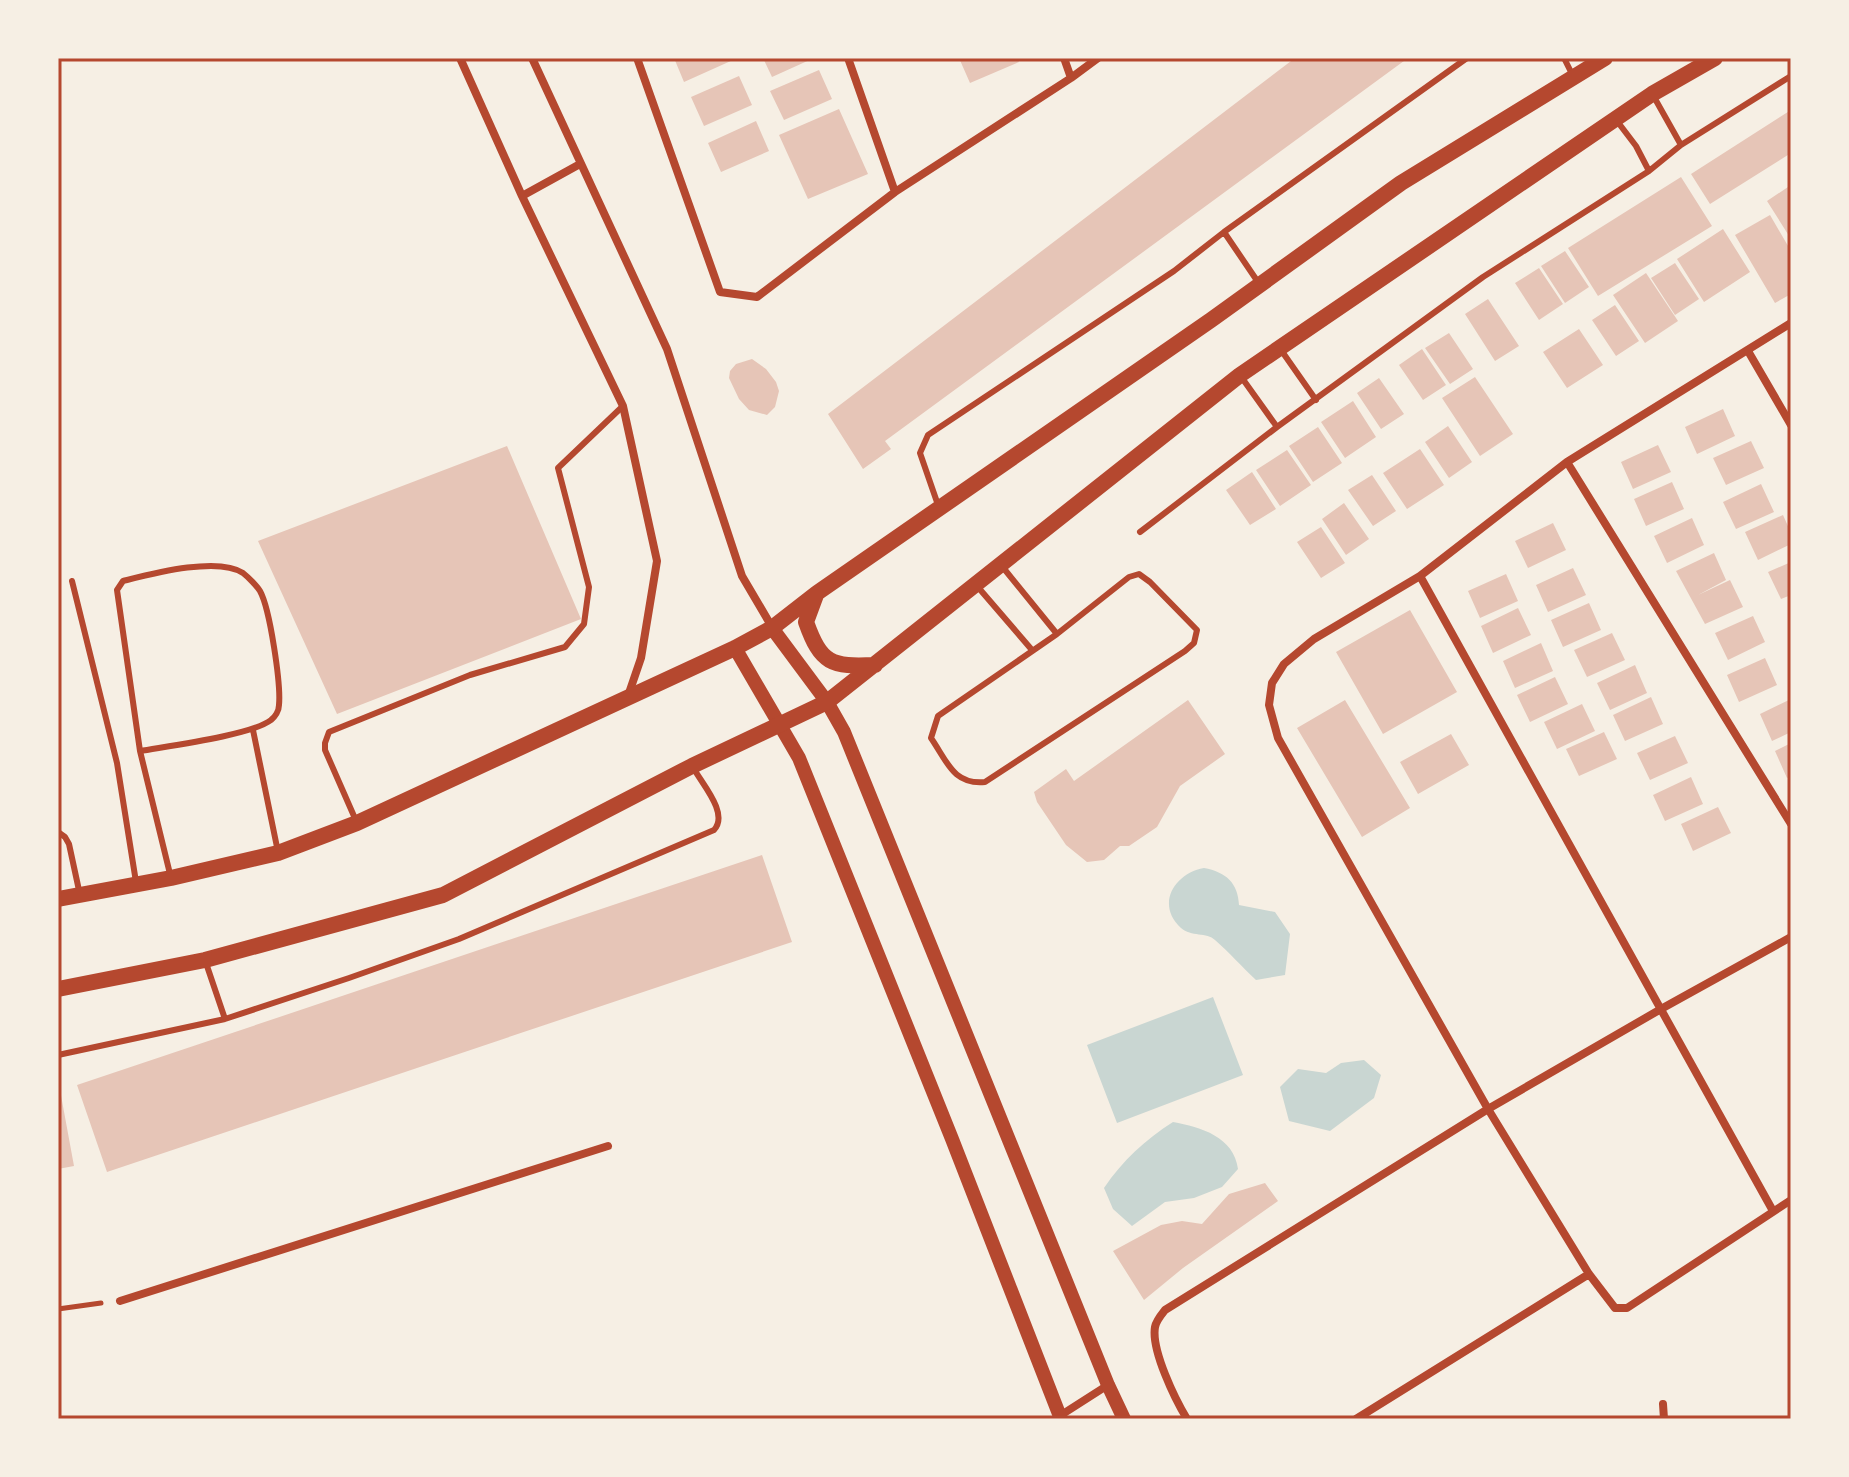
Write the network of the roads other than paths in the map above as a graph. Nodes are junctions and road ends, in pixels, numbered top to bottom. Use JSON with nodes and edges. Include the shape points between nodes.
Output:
{"nodes":[{"id":1,"x":460,"y":58,"type":"edge"},
{"id":2,"x":532,"y":58,"type":"edge"},
{"id":3,"x":637,"y":58,"type":"edge"},
{"id":4,"x":848,"y":58,"type":"edge"},
{"id":5,"x":1064,"y":58,"type":"edge"},
{"id":6,"x":1098,"y":58,"type":"edge"},
{"id":7,"x":1467,"y":58,"type":"edge"},
{"id":8,"x":1564,"y":58,"type":"edge"},
{"id":9,"x":1605,"y":58,"type":"edge"},
{"id":10,"x":1715,"y":58,"type":"edge"},
{"id":11,"x":1791,"y":76,"type":"edge"},
{"id":12,"x":1574,"y":77,"type":"junction"},
{"id":13,"x":1071,"y":78,"type":"junction"},
{"id":14,"x":1652,"y":94,"type":"junction"},
{"id":15,"x":1615,"y":119,"type":"junction"},
{"id":16,"x":1681,"y":145,"type":"junction"},
{"id":17,"x":580,"y":164,"type":"junction"},
{"id":18,"x":1649,"y":171,"type":"junction"},
{"id":19,"x":895,"y":192,"type":"junction"},
{"id":20,"x":522,"y":196,"type":"junction"},
{"id":21,"x":1224,"y":232,"type":"junction"},
{"id":22,"x":1261,"y":285,"type":"junction"},
{"id":23,"x":1791,"y":323,"type":"edge"},
{"id":24,"x":1279,"y":347,"type":"junction"},
{"id":25,"x":1748,"y":351,"type":"junction"},
{"id":26,"x":1240,"y":375,"type":"junction"},
{"id":27,"x":1316,"y":400,"type":"junction"},
{"id":28,"x":623,"y":406,"type":"junction"},
{"id":29,"x":1791,"y":425,"type":"edge"},
{"id":30,"x":1277,"y":427,"type":"junction"},
{"id":31,"x":1567,"y":462,"type":"junction"},
{"id":32,"x":939,"y":508,"type":"junction"},
{"id":33,"x":1140,"y":532,"type":"dead end"},
{"id":34,"x":1001,"y":565,"type":"junction"},
{"id":35,"x":1420,"y":576,"type":"junction"},
{"id":36,"x":72,"y":581,"type":"dead end"},
{"id":37,"x":976,"y":584,"type":"junction"},
{"id":38,"x":817,"y":593,"type":"junction"},
{"id":39,"x":772,"y":628,"type":"junction"},
{"id":40,"x":1057,"y":634,"type":"junction"},
{"id":41,"x":735,"y":648,"type":"junction"},
{"id":42,"x":1032,"y":650,"type":"junction"},
{"id":43,"x":875,"y":665,"type":"junction"},
{"id":44,"x":627,"y":697,"type":"junction"},
{"id":45,"x":827,"y":702,"type":"junction"},
{"id":46,"x":779,"y":725,"type":"junction"},
{"id":47,"x":253,"y":730,"type":"junction"},
{"id":48,"x":140,"y":751,"type":"junction"},
{"id":49,"x":692,"y":766,"type":"junction"},
{"id":50,"x":357,"y":823,"type":"junction"},
{"id":51,"x":1791,"y":824,"type":"edge"},
{"id":52,"x":58,"y":832,"type":"edge"},
{"id":53,"x":278,"y":853,"type":"junction"},
{"id":54,"x":171,"y":878,"type":"junction"},
{"id":55,"x":136,"y":884,"type":"junction"},
{"id":56,"x":80,"y":895,"type":"junction"},
{"id":57,"x":58,"y":899,"type":"edge"},
{"id":58,"x":1791,"y":937,"type":"edge"},
{"id":59,"x":205,"y":960,"type":"junction"},
{"id":60,"x":58,"y":989,"type":"edge"},
{"id":61,"x":1661,"y":1009,"type":"junction"},
{"id":62,"x":225,"y":1019,"type":"junction"},
{"id":63,"x":58,"y":1055,"type":"edge"},
{"id":64,"x":1488,"y":1109,"type":"junction"},
{"id":65,"x":608,"y":1146,"type":"dead end"},
{"id":66,"x":1791,"y":1200,"type":"edge"},
{"id":67,"x":1773,"y":1211,"type":"junction"},
{"id":68,"x":1589,"y":1274,"type":"junction"},
{"id":69,"x":120,"y":1301,"type":"road end"},
{"id":70,"x":1108,"y":1385,"type":"junction"},
{"id":71,"x":1663,"y":1404,"type":"dead end"},
{"id":72,"x":1059,"y":1418,"type":"edge"},
{"id":73,"x":1124,"y":1419,"type":"edge"},
{"id":74,"x":1187,"y":1419,"type":"edge"},
{"id":75,"x":1356,"y":1419,"type":"edge"},
{"id":76,"x":1664,"y":1419,"type":"edge"}],
"edges":[{"from":1,"to":20,"type":"street"},
{"from":2,"to":17,"type":"street"},
{"from":3,"to":19,"type":"street","via":[[720,292],[757,297]]},
{"from":4,"to":19,"type":"street"},
{"from":5,"to":13,"type":"street"},
{"from":6,"to":13,"type":"street"},
{"from":7,"to":21,"type":"lane"},
{"from":8,"to":12,"type":"lane"},
{"from":9,"to":12,"type":"main road"},
{"from":10,"to":14,"type":"main road"},
{"from":11,"to":16,"type":"lane"},
{"from":12,"to":22,"type":"main road","via":[[1401,183]]},
{"from":13,"to":19,"type":"street"},
{"from":14,"to":15,"type":"main road"},
{"from":14,"to":16,"type":"lane"},
{"from":15,"to":18,"type":"lane"},
{"from":15,"to":24,"type":"main road"},
{"from":16,"to":18,"type":"lane"},
{"from":17,"to":20,"type":"street"},
{"from":17,"to":39,"type":"street","via":[[667,349],[742,576]]},
{"from":18,"to":27,"type":"lane","via":[[1483,277]]},
{"from":20,"to":28,"type":"street"},
{"from":21,"to":22,"type":"lane"},
{"from":21,"to":32,"type":"lane","via":[[928,435],[920,453]]},
{"from":22,"to":32,"type":"main road"},
{"from":23,"to":25,"type":"street"},
{"from":24,"to":26,"type":"main road"},
{"from":24,"to":27,"type":"lane"},
{"from":25,"to":29,"type":"street"},
{"from":25,"to":31,"type":"street"},
{"from":26,"to":30,"type":"lane"},
{"from":26,"to":34,"type":"main road"},
{"from":27,"to":30,"type":"lane"},
{"from":28,"to":44,"type":"street","via":[[657,561],[641,658]]},
{"from":28,"to":50,"type":"lane","via":[[558,468],[589,587],[584,624],[565,647],[470,675],[329,732],[325,750]]},
{"from":30,"to":33,"type":"lane"},
{"from":31,"to":35,"type":"street"},
{"from":31,"to":51,"type":"street"},
{"from":32,"to":38,"type":"main road"},
{"from":34,"to":37,"type":"main road"},
{"from":34,"to":40,"type":"lane"},
{"from":35,"to":61,"type":"street"},
{"from":35,"to":64,"type":"street","via":[[1314,639],[1284,664],[1272,683],[1269,705],[1278,738]]},
{"from":36,"to":55,"type":"lane","via":[[117,763]]},
{"from":37,"to":42,"type":"lane"},
{"from":37,"to":43,"type":"main road"},
{"from":38,"to":39,"type":"main road"},
{"from":38,"to":43,"type":"main road","via":[[806,622],[817,651],[842,667]]},
{"from":39,"to":41,"type":"main road"},
{"from":39,"to":45,"type":"street"},
{"from":40,"to":42,"type":"lane"},
{"from":40,"to":42,"type":"lane","via":[[1139,574],[1197,630],[1185,651],[985,782],[959,778],[931,738],[938,716]]},
{"from":41,"to":44,"type":"main road"},
{"from":41,"to":46,"type":"street"},
{"from":43,"to":45,"type":"main road"},
{"from":44,"to":50,"type":"main road"},
{"from":45,"to":46,"type":"main road"},
{"from":45,"to":70,"type":"street","via":[[850,746]]},
{"from":46,"to":49,"type":"main road"},
{"from":46,"to":72,"type":"street","via":[[799,758]]},
{"from":47,"to":48,"type":"lane"},
{"from":47,"to":48,"type":"lane","via":[[272,720],[279,709],[260,591],[243,573],[226,567],[150,575],[123,581],[117,590]]},
{"from":47,"to":53,"type":"lane"},
{"from":48,"to":54,"type":"lane"},
{"from":49,"to":59,"type":"main road","via":[[443,895]]},
{"from":49,"to":62,"type":"lane","via":[[720,815],[714,830],[459,939]]},
{"from":50,"to":53,"type":"main road"},
{"from":52,"to":56,"type":"lane","via":[[69,844]]},
{"from":53,"to":54,"type":"main road"},
{"from":54,"to":55,"type":"main road"},
{"from":55,"to":56,"type":"main road"},
{"from":56,"to":57,"type":"main road"},
{"from":58,"to":61,"type":"street"},
{"from":59,"to":60,"type":"main road"},
{"from":59,"to":62,"type":"lane"},
{"from":61,"to":64,"type":"street"},
{"from":61,"to":67,"type":"street"},
{"from":62,"to":63,"type":"lane"},
{"from":64,"to":68,"type":"street"},
{"from":64,"to":74,"type":"street","via":[[1165,1310],[1155,1324],[1155,1343]]},
{"from":65,"to":69,"type":"street"},
{"from":66,"to":67,"type":"street"},
{"from":67,"to":68,"type":"street","via":[[1627,1308],[1615,1308]]},
{"from":68,"to":75,"type":"street"},
{"from":70,"to":72,"type":"street"},
{"from":70,"to":73,"type":"street"},
{"from":71,"to":76,"type":"street"}]}
